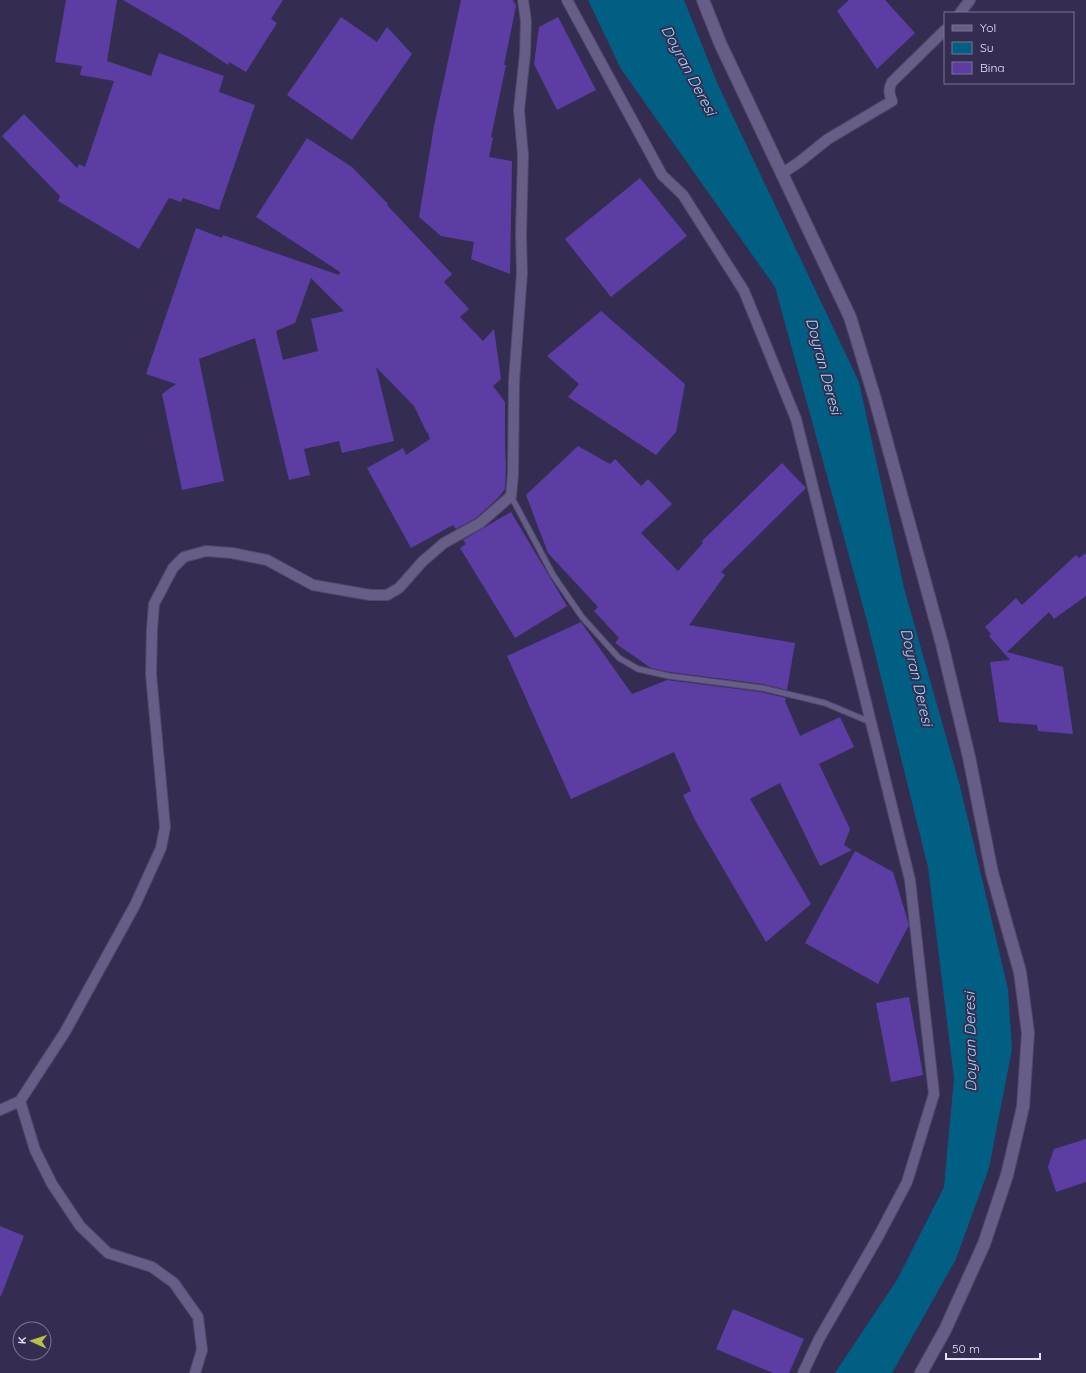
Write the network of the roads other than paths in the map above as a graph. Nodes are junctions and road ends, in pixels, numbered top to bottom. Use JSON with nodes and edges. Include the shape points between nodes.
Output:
{"nodes":[{"id":1,"x":523,"y":0,"type":"edge"},
{"id":2,"x":567,"y":0,"type":"edge"},
{"id":3,"x":703,"y":0,"type":"edge"},
{"id":4,"x":970,"y":0,"type":"edge"},
{"id":5,"x":961,"y":12,"type":"edge"},
{"id":6,"x":944,"y":31,"type":"edge"},
{"id":7,"x":781,"y":174,"type":"junction"},
{"id":8,"x":511,"y":496,"type":"junction"},
{"id":9,"x":871,"y":723,"type":"junction"},
{"id":10,"x":20,"y":1101,"type":"junction"},
{"id":11,"x":0,"y":1110,"type":"edge"},
{"id":12,"x":195,"y":1373,"type":"edge"},
{"id":13,"x":803,"y":1373,"type":"edge"},
{"id":14,"x":921,"y":1373,"type":"edge"}],
"edges":[{"from":1,"to":8,"type":"street","via":[[526,21],[525,54],[519,110],[523,155],[522,273],[514,382]]},
{"from":2,"to":9,"type":"street","via":[[662,176],[683,196],[744,291],[796,419]]},
{"from":3,"to":7,"type":"street","via":[[720,43]]},
{"from":4,"to":5,"type":"street"},
{"from":6,"to":7,"type":"street","via":[[892,82],[889,90],[892,101],[828,138]]},
{"from":7,"to":14,"type":"street","via":[[850,317],[876,399],[942,644],[969,757],[992,873],[1020,972],[1028,1033],[1023,1107],[1007,1175],[984,1244],[945,1330]]},
{"from":8,"to":9,"type":"lane","via":[[553,575],[582,617],[619,658],[638,669],[669,676],[762,688],[825,703]]},
{"from":8,"to":10,"type":"street","via":[[480,523],[444,543],[423,561],[399,588],[387,595],[370,595],[313,585],[267,560],[232,553],[206,551],[184,556],[173,568],[154,604],[152,630],[151,674],[165,827],[161,848],[135,905],[64,1032]]},
{"from":9,"to":13,"type":"street","via":[[910,880],[934,1094],[907,1182]]},
{"from":10,"to":11,"type":"street"},
{"from":10,"to":12,"type":"street","via":[[36,1150],[52,1184],[80,1226],[108,1253],[152,1267],[174,1283],[198,1317],[202,1350]]}]}
